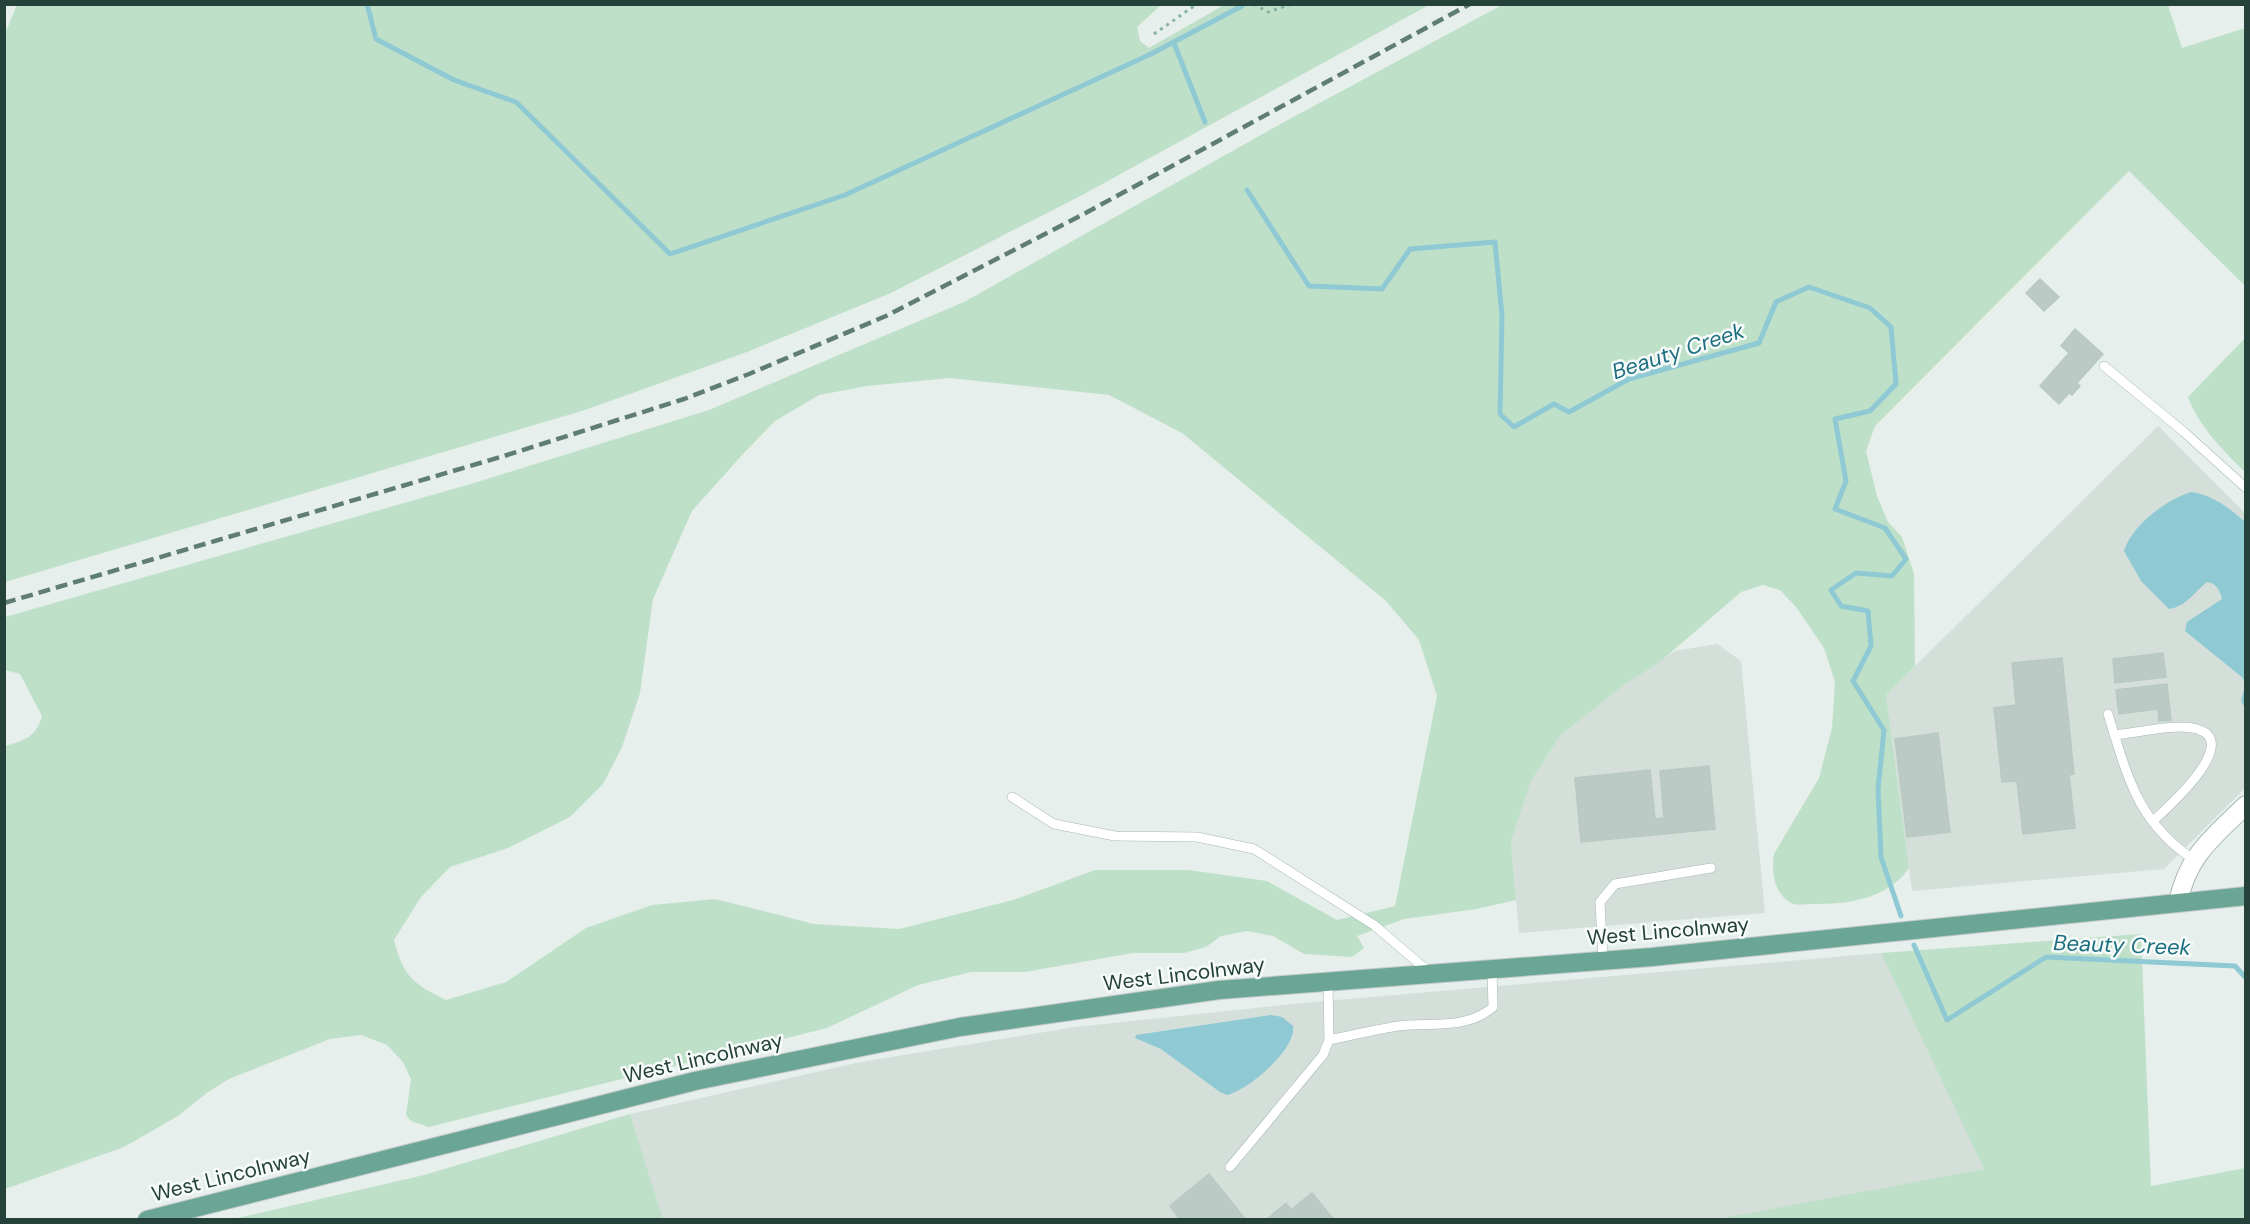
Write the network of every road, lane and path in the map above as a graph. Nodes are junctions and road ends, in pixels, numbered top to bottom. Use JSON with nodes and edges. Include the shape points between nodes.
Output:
{"nodes":[{"id":1,"x":1197,"y":4,"type":"edge"},
{"id":2,"x":1254,"y":4,"type":"edge"},
{"id":3,"x":1292,"y":4,"type":"edge"},
{"id":4,"x":1154,"y":34,"type":"dead end"},
{"id":5,"x":2104,"y":366,"type":"dead end"},
{"id":6,"x":2246,"y":488,"type":"edge"},
{"id":7,"x":2108,"y":714,"type":"dead end"},
{"id":8,"x":2114,"y":735,"type":"junction"},
{"id":9,"x":1012,"y":797,"type":"dead end"},
{"id":10,"x":2246,"y":805,"type":"edge"},
{"id":11,"x":2153,"y":821,"type":"junction"},
{"id":12,"x":2193,"y":860,"type":"junction"},
{"id":13,"x":1711,"y":868,"type":"dead end"},
{"id":14,"x":2246,"y":896,"type":"edge"},
{"id":15,"x":2178,"y":903,"type":"junction"},
{"id":16,"x":1603,"y":960,"type":"junction"},
{"id":17,"x":1492,"y":969,"type":"junction"},
{"id":18,"x":1431,"y":974,"type":"junction"},
{"id":19,"x":1328,"y":982,"type":"junction"},
{"id":20,"x":1329,"y":1040,"type":"junction"},
{"id":21,"x":1230,"y":1167,"type":"dead end"},
{"id":22,"x":147,"y":1220,"type":"edge"}],
"edges":[{"from":1,"to":4,"type":"path"},
{"from":2,"to":3,"type":"path","via":[[1268,12]]},
{"from":5,"to":6,"type":"lane"},
{"from":7,"to":8,"type":"lane"},
{"from":8,"to":11,"type":"lane","via":[[2136,799]]},
{"from":8,"to":11,"type":"lane","via":[[2179,728],[2197,729],[2209,738],[2211,748],[2198,776]]},
{"from":9,"to":18,"type":"lane","via":[[1054,824],[1115,836],[1197,837],[1254,849],[1374,925]]},
{"from":10,"to":12,"type":"street"},
{"from":11,"to":12,"type":"lane","via":[[2170,844]]},
{"from":12,"to":15,"type":"street","via":[[2182,879]]},
{"from":13,"to":16,"type":"lane","via":[[1615,884],[1600,902]]},
{"from":14,"to":15,"type":"main road","name":"West Lincolnway"},
{"from":15,"to":16,"type":"main road","name":"West Lincolnway"},
{"from":16,"to":17,"type":"main road","name":"West Lincolnway"},
{"from":17,"to":18,"type":"main road","name":"West Lincolnway"},
{"from":17,"to":20,"type":"lane","via":[[1492,1007],[1481,1017],[1449,1024],[1400,1026]]},
{"from":18,"to":19,"type":"main road","name":"West Lincolnway"},
{"from":19,"to":20,"type":"lane"},
{"from":19,"to":22,"type":"main road","name":"West Lincolnway","via":[[1219,990],[972,1026],[822,1055],[695,1081]]},
{"from":20,"to":21,"type":"lane","via":[[1323,1055]]}]}
